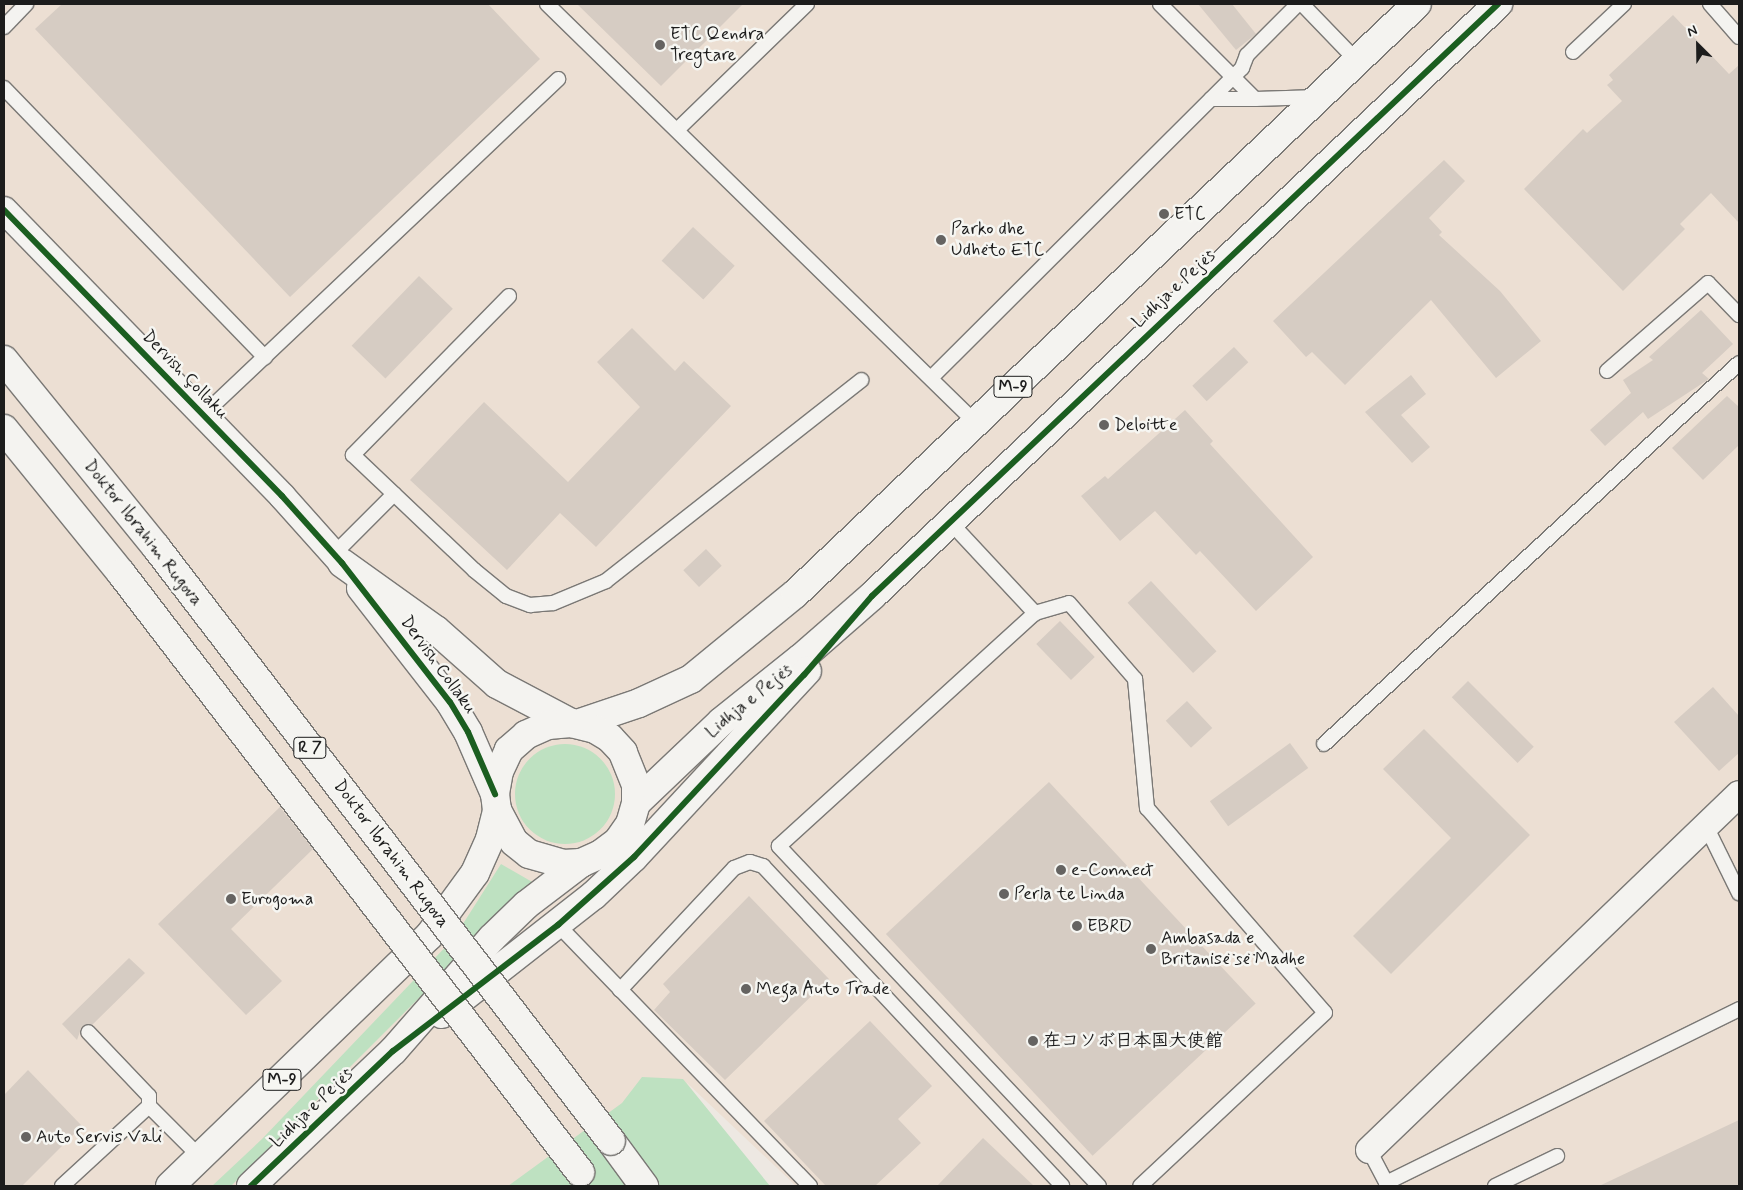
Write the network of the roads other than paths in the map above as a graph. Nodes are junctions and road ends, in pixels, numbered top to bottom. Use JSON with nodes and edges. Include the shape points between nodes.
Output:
{"nodes":[{"id":1,"x":26,"y":4,"type":"edge"},
{"id":2,"x":547,"y":4,"type":"edge"},
{"id":3,"x":808,"y":4,"type":"edge"},
{"id":4,"x":1160,"y":4,"type":"edge"},
{"id":5,"x":1298,"y":4,"type":"edge"},
{"id":6,"x":1302,"y":4,"type":"edge"},
{"id":7,"x":1417,"y":4,"type":"edge"},
{"id":8,"x":1498,"y":4,"type":"edge"},
{"id":9,"x":1624,"y":4,"type":"edge"},
{"id":10,"x":1710,"y":4,"type":"edge"},
{"id":11,"x":4,"y":27,"type":"edge"},
{"id":12,"x":1739,"y":37,"type":"edge"},
{"id":13,"x":1573,"y":52,"type":"dead end"},
{"id":14,"x":1357,"y":61,"type":"junction"},
{"id":15,"x":1233,"y":76,"type":"junction"},
{"id":16,"x":558,"y":79,"type":"dead end"},
{"id":17,"x":4,"y":88,"type":"edge"},
{"id":18,"x":1319,"y":97,"type":"junction"},
{"id":19,"x":1211,"y":98,"type":"junction"},
{"id":20,"x":1255,"y":99,"type":"junction"},
{"id":21,"x":677,"y":130,"type":"junction"},
{"id":22,"x":4,"y":210,"type":"edge"},
{"id":23,"x":508,"y":296,"type":"dead end"},
{"id":24,"x":1739,"y":315,"type":"edge"},
{"id":25,"x":265,"y":357,"type":"junction"},
{"id":26,"x":4,"y":360,"type":"edge"},
{"id":27,"x":1739,"y":363,"type":"edge"},
{"id":28,"x":1607,"y":371,"type":"dead end"},
{"id":29,"x":931,"y":378,"type":"junction"},
{"id":30,"x":861,"y":380,"type":"dead end"},
{"id":31,"x":203,"y":415,"type":"junction"},
{"id":32,"x":976,"y":423,"type":"junction"},
{"id":33,"x":4,"y":429,"type":"edge"},
{"id":34,"x":394,"y":494,"type":"junction"},
{"id":35,"x":950,"y":522,"type":"junction"},
{"id":36,"x":338,"y":559,"type":"junction"},
{"id":37,"x":872,"y":596,"type":"junction"},
{"id":38,"x":1034,"y":613,"type":"junction"},
{"id":39,"x":574,"y":723,"type":"junction"},
{"id":40,"x":1324,"y":744,"type":"dead end"},
{"id":41,"x":1739,"y":794,"type":"edge"},
{"id":42,"x":496,"y":802,"type":"junction"},
{"id":43,"x":636,"y":803,"type":"junction"},
{"id":44,"x":1706,"y":826,"type":"junction"},
{"id":45,"x":582,"y":862,"type":"junction"},
{"id":46,"x":1739,"y":893,"type":"edge"},
{"id":47,"x":558,"y":925,"type":"junction"},
{"id":48,"x":620,"y":990,"type":"junction"},
{"id":49,"x":1739,"y":1009,"type":"edge"},
{"id":50,"x":88,"y":1032,"type":"dead end"},
{"id":51,"x":393,"y":1051,"type":"junction"},
{"id":52,"x":149,"y":1106,"type":"junction"},
{"id":53,"x":1369,"y":1150,"type":"joint"},
{"id":54,"x":1557,"y":1156,"type":"dead end"},
{"id":55,"x":200,"y":1157,"type":"junction"},
{"id":56,"x":585,"y":1179,"type":"edge"},
{"id":57,"x":1387,"y":1185,"type":"edge"},
{"id":58,"x":62,"y":1186,"type":"edge"},
{"id":59,"x":170,"y":1186,"type":"edge"},
{"id":60,"x":251,"y":1186,"type":"edge"},
{"id":61,"x":644,"y":1186,"type":"edge"},
{"id":62,"x":810,"y":1186,"type":"edge"},
{"id":63,"x":1062,"y":1186,"type":"edge"},
{"id":64,"x":1099,"y":1186,"type":"edge"},
{"id":65,"x":1140,"y":1186,"type":"edge"},
{"id":66,"x":1495,"y":1186,"type":"edge"}],
"edges":[{"from":1,"to":11,"type":"lane"},
{"from":2,"to":21,"type":"lane"},
{"from":3,"to":21,"type":"lane"},
{"from":4,"to":15,"type":"lane"},
{"from":5,"to":15,"type":"lane","via":[[1247,55],[1242,68]]},
{"from":6,"to":14,"type":"lane"},
{"from":7,"to":14,"type":"main road","name":"Lidhja e Pejës","number":"M-9"},
{"from":8,"to":35,"type":"main road","name":"Lidhja e Pejës"},
{"from":9,"to":13,"type":"lane"},
{"from":10,"to":12,"type":"lane"},
{"from":14,"to":18,"type":"main road","name":"Lidhja e Pejës","number":"M-9"},
{"from":15,"to":19,"type":"lane"},
{"from":15,"to":20,"type":"lane"},
{"from":16,"to":25,"type":"lane"},
{"from":17,"to":25,"type":"lane"},
{"from":18,"to":20,"type":"lane"},
{"from":18,"to":32,"type":"main road","name":"Lidhja e Pejës","number":"M-9"},
{"from":19,"to":20,"type":"lane"},
{"from":19,"to":29,"type":"lane"},
{"from":21,"to":29,"type":"lane"},
{"from":22,"to":31,"type":"street","name":"Dervish Çollaku"},
{"from":23,"to":34,"type":"lane","via":[[353,455]]},
{"from":24,"to":28,"type":"lane","via":[[1708,283]]},
{"from":25,"to":31,"type":"lane"},
{"from":26,"to":61,"type":"main road","name":"Doktor Ibrahim Rugova","number":"R 7","bridge":true,"via":[[162,555]]},
{"from":27,"to":40,"type":"lane"},
{"from":29,"to":32,"type":"lane"},
{"from":30,"to":34,"type":"lane","via":[[606,581],[553,603],[530,605],[506,596]]},
{"from":31,"to":36,"type":"street","name":"Dervish Çollaku"},
{"from":32,"to":39,"type":"main road","name":"Lidhja e Pejës","number":"M-9","via":[[795,594],[717,660],[666,692]]},
{"from":33,"to":56,"type":"main road","number":"R 7","bridge":true,"via":[[121,573]]},
{"from":34,"to":36,"type":"lane"},
{"from":35,"to":37,"type":"main road","name":"Lidhja e Pejës"},
{"from":35,"to":38,"type":"lane"},
{"from":36,"to":39,"type":"main road","name":"Dervish Collaku","via":[[436,630],[497,684]]},
{"from":36,"to":42,"type":"main road","name":"Dervish Collaku","via":[[450,702],[468,732]]},
{"from":37,"to":43,"type":"main road","name":"Lidhja e Pejës","via":[[721,722]]},
{"from":37,"to":47,"type":"main road","via":[[804,675],[634,857]]},
{"from":38,"to":64,"type":"lane","via":[[779,846]]},
{"from":38,"to":65,"type":"lane","via":[[1069,603],[1135,679],[1147,808],[1325,1013]]},
{"from":39,"to":42,"type":"main road","name":"Lidhja e Pejës","via":[[548,725],[526,734],[515,745],[499,771]]},
{"from":39,"to":43,"type":"main road","name":"Lidhja e Pejës","via":[[610,738],[623,752],[636,785]]},
{"from":41,"to":44,"type":"street"},
{"from":42,"to":45,"type":"main road","name":"Lidhja e Pejës","via":[[514,842],[528,854],[563,864]]},
{"from":42,"to":55,"type":"main road","name":"Lidhja e Pejës","number":"M-9","via":[[490,839],[475,873],[429,936]]},
{"from":43,"to":45,"type":"main road","name":"Lidhja e Pejës","via":[[630,824],[618,842],[602,854]]},
{"from":44,"to":46,"type":"lane"},
{"from":44,"to":53,"type":"street"},
{"from":45,"to":51,"type":"main road","name":"Lidhja e Pejës","via":[[526,905],[492,938]]},
{"from":47,"to":48,"type":"lane"},
{"from":47,"to":51,"type":"main road"},
{"from":48,"to":62,"type":"lane"},
{"from":48,"to":63,"type":"lane","via":[[734,868],[750,862],[763,866]]},
{"from":49,"to":57,"type":"lane"},
{"from":50,"to":52,"type":"lane","via":[[149,1096]]},
{"from":51,"to":60,"type":"main road","name":"Lidhja e Pejës"},
{"from":52,"to":55,"type":"lane"},
{"from":52,"to":58,"type":"lane"},
{"from":53,"to":57,"type":"lane"},
{"from":54,"to":66,"type":"lane"},
{"from":55,"to":59,"type":"main road","name":"Lidhja e Pejës","number":"M-9"}]}
